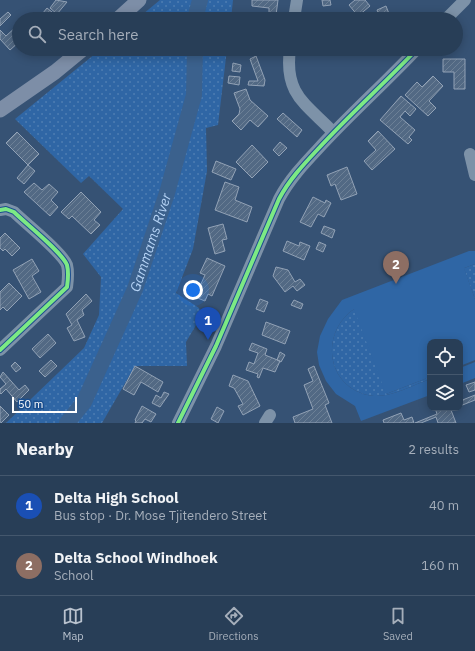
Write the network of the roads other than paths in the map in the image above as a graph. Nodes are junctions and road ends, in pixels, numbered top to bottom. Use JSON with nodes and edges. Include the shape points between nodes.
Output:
{"nodes":[{"id":1,"x":139,"y":0,"type":"edge"},
{"id":2,"x":296,"y":0,"type":"edge"},
{"id":3,"x":465,"y":0,"type":"edge"},
{"id":4,"x":126,"y":12,"type":"edge"},
{"id":5,"x":295,"y":12,"type":"edge"},
{"id":6,"x":453,"y":12,"type":"edge"},
{"id":7,"x":74,"y":56,"type":"edge"},
{"id":8,"x":289,"y":56,"type":"edge"},
{"id":9,"x":410,"y":56,"type":"edge"},
{"id":10,"x":0,"y":110,"type":"edge"},
{"id":11,"x":334,"y":132,"type":"junction"},
{"id":12,"x":470,"y":154,"type":"dead end"},
{"id":13,"x":475,"y":175,"type":"edge"},
{"id":14,"x":0,"y":210,"type":"edge"},
{"id":15,"x":0,"y":350,"type":"edge"},
{"id":16,"x":178,"y":423,"type":"edge"}],
"edges":[{"from":1,"to":4,"type":"main road"},
{"from":2,"to":5,"type":"street"},
{"from":3,"to":6,"type":"street"},
{"from":7,"to":10,"type":"main road"},
{"from":8,"to":11,"type":"street","via":[[287,66],[291,86]]},
{"from":9,"to":11,"type":"street"},
{"from":11,"to":16,"type":"street","via":[[294,175],[278,199],[216,346]]},
{"from":12,"to":13,"type":"street"},
{"from":14,"to":15,"type":"street","via":[[14,212],[59,254],[67,264],[69,276],[66,287]]}]}
